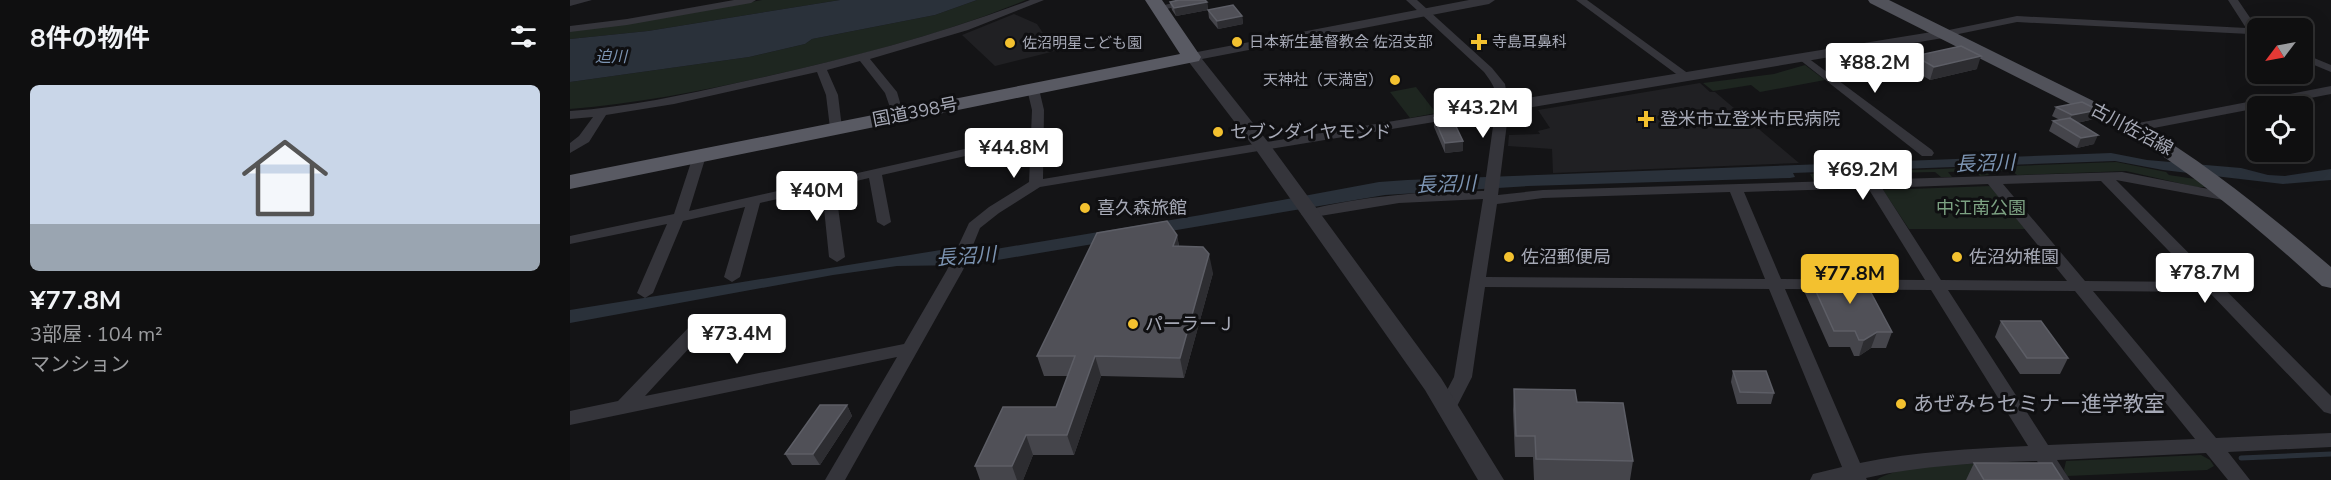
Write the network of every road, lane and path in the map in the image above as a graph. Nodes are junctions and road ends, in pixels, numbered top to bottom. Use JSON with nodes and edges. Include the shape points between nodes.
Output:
{"nodes":[{"id":1,"x":586,"y":0,"type":"edge"},
{"id":2,"x":752,"y":0,"type":"edge"},
{"id":3,"x":1039,"y":0,"type":"edge"},
{"id":4,"x":1200,"y":0,"type":"edge"},
{"id":5,"x":1411,"y":0,"type":"edge"},
{"id":6,"x":1489,"y":0,"type":"edge"},
{"id":7,"x":1581,"y":0,"type":"edge"},
{"id":8,"x":1876,"y":0,"type":"edge"},
{"id":9,"x":2233,"y":0,"type":"edge"},
{"id":10,"x":570,"y":3,"type":"edge"},
{"id":11,"x":1155,"y":4,"type":"edge"},
{"id":12,"x":1424,"y":13,"type":"junction"},
{"id":13,"x":2247,"y":21,"type":"edge"},
{"id":14,"x":570,"y":29,"type":"edge"},
{"id":15,"x":2247,"y":33,"type":"edge"},
{"id":16,"x":1944,"y":34,"type":"junction"},
{"id":17,"x":1192,"y":57,"type":"junction"},
{"id":18,"x":1803,"y":58,"type":"junction"},
{"id":19,"x":864,"y":59,"type":"junction"},
{"id":20,"x":2313,"y":61,"type":"edge"},
{"id":21,"x":821,"y":69,"type":"junction"},
{"id":22,"x":2331,"y":69,"type":"edge"},
{"id":23,"x":1687,"y":77,"type":"junction"},
{"id":24,"x":1033,"y":88,"type":"junction"},
{"id":25,"x":2331,"y":90,"type":"edge"},
{"id":26,"x":1503,"y":107,"type":"junction"},
{"id":27,"x":601,"y":114,"type":"junction"},
{"id":28,"x":570,"y":116,"type":"edge"},
{"id":29,"x":898,"y":116,"type":"junction"},
{"id":30,"x":836,"y":128,"type":"junction"},
{"id":31,"x":2133,"y":128,"type":"junction"},
{"id":32,"x":1037,"y":136,"type":"junction"},
{"id":33,"x":1262,"y":146,"type":"junction"},
{"id":34,"x":570,"y":151,"type":"edge"},
{"id":35,"x":1927,"y":153,"type":"dead end"},
{"id":36,"x":699,"y":156,"type":"junction"},
{"id":37,"x":570,"y":163,"type":"edge"},
{"id":38,"x":875,"y":173,"type":"junction"},
{"id":39,"x":2104,"y":176,"type":"junction"},
{"id":40,"x":1993,"y":181,"type":"junction"},
{"id":41,"x":570,"y":182,"type":"edge"},
{"id":42,"x":828,"y":183,"type":"junction"},
{"id":43,"x":1036,"y":184,"type":"junction"},
{"id":44,"x":1873,"y":185,"type":"junction"},
{"id":45,"x":1735,"y":188,"type":"junction"},
{"id":46,"x":2228,"y":191,"type":"junction"},
{"id":47,"x":1491,"y":196,"type":"junction"},
{"id":48,"x":754,"y":200,"type":"junction"},
{"id":49,"x":1303,"y":206,"type":"junction"},
{"id":50,"x":678,"y":218,"type":"junction"},
{"id":51,"x":884,"y":222,"type":"dead end"},
{"id":52,"x":570,"y":240,"type":"edge"},
{"id":53,"x":837,"y":257,"type":"dead end"},
{"id":54,"x":732,"y":277,"type":"dead end"},
{"id":55,"x":2331,"y":280,"type":"edge"},
{"id":56,"x":1478,"y":282,"type":"junction"},
{"id":57,"x":1775,"y":284,"type":"junction"},
{"id":58,"x":1937,"y":285,"type":"junction"},
{"id":59,"x":2080,"y":286,"type":"junction"},
{"id":60,"x":2212,"y":287,"type":"junction"},
{"id":61,"x":645,"y":293,"type":"dead end"},
{"id":62,"x":698,"y":328,"type":"dead end"},
{"id":63,"x":911,"y":348,"type":"junction"},
{"id":64,"x":626,"y":406,"type":"junction"},
{"id":65,"x":1447,"y":407,"type":"junction"},
{"id":66,"x":2331,"y":407,"type":"edge"},
{"id":67,"x":570,"y":417,"type":"edge"},
{"id":68,"x":2331,"y":440,"type":"edge"},
{"id":69,"x":2213,"y":446,"type":"junction"},
{"id":70,"x":2042,"y":451,"type":"junction"},
{"id":71,"x":1855,"y":476,"type":"edge"},
{"id":72,"x":835,"y":480,"type":"edge"},
{"id":73,"x":1491,"y":480,"type":"edge"},
{"id":74,"x":1820,"y":480,"type":"edge"},
{"id":75,"x":2060,"y":480,"type":"edge"},
{"id":76,"x":2240,"y":480,"type":"edge"}],
"edges":[{"from":1,"to":10,"type":"street"},
{"from":2,"to":14,"type":"street"},
{"from":3,"to":19,"type":"street","via":[[940,37]]},
{"from":4,"to":11,"type":"street"},
{"from":5,"to":12,"type":"street"},
{"from":6,"to":12,"type":"street"},
{"from":7,"to":23,"type":"street"},
{"from":8,"to":16,"type":"main road","name":"古川佐沼線"},
{"from":9,"to":13,"type":"street"},
{"from":11,"to":17,"type":"highway"},
{"from":12,"to":17,"type":"street"},
{"from":12,"to":26,"type":"street","via":[[1495,77],[1502,90]]},
{"from":15,"to":16,"type":"street","via":[[2017,19]]},
{"from":16,"to":18,"type":"street"},
{"from":16,"to":31,"type":"main road","name":"古川佐沼線"},
{"from":17,"to":24,"type":"highway","name":"国道398号"},
{"from":17,"to":33,"type":"street"},
{"from":18,"to":23,"type":"street"},
{"from":18,"to":35,"type":"street"},
{"from":19,"to":21,"type":"street"},
{"from":19,"to":29,"type":"street","via":[[891,92]]},
{"from":20,"to":22,"type":"street"},
{"from":21,"to":27,"type":"street"},
{"from":21,"to":30,"type":"street","via":[[832,95]]},
{"from":23,"to":26,"type":"street"},
{"from":24,"to":29,"type":"highway","name":"国道398号"},
{"from":24,"to":32,"type":"street","via":[[1038,110]]},
{"from":25,"to":31,"type":"street"},
{"from":26,"to":33,"type":"street"},
{"from":26,"to":47,"type":"street"},
{"from":27,"to":28,"type":"street"},
{"from":27,"to":34,"type":"street","via":[[584,139]]},
{"from":29,"to":30,"type":"highway","name":"国道398号"},
{"from":30,"to":36,"type":"highway","name":"国道398号"},
{"from":31,"to":46,"type":"main road","name":"古川佐沼線","via":[[2190,162]]},
{"from":32,"to":38,"type":"street"},
{"from":32,"to":43,"type":"street"},
{"from":33,"to":43,"type":"street"},
{"from":33,"to":49,"type":"street"},
{"from":34,"to":37,"type":"street"},
{"from":36,"to":41,"type":"highway","name":"国道398号"},
{"from":36,"to":50,"type":"street"},
{"from":38,"to":42,"type":"street"},
{"from":38,"to":51,"type":"street"},
{"from":39,"to":40,"type":"street"},
{"from":39,"to":46,"type":"street"},
{"from":39,"to":60,"type":"street"},
{"from":40,"to":44,"type":"street"},
{"from":40,"to":59,"type":"street"},
{"from":42,"to":48,"type":"street"},
{"from":42,"to":53,"type":"street"},
{"from":43,"to":63,"type":"street","via":[[978,221]]},
{"from":44,"to":45,"type":"street"},
{"from":44,"to":58,"type":"street"},
{"from":45,"to":47,"type":"street"},
{"from":45,"to":57,"type":"street"},
{"from":46,"to":55,"type":"main road","name":"古川佐沼線"},
{"from":47,"to":49,"type":"street","via":[[1414,197]]},
{"from":47,"to":56,"type":"street"},
{"from":48,"to":50,"type":"street"},
{"from":48,"to":54,"type":"street"},
{"from":49,"to":65,"type":"street"},
{"from":50,"to":52,"type":"street"},
{"from":50,"to":61,"type":"street"},
{"from":56,"to":57,"type":"street"},
{"from":56,"to":65,"type":"street","via":[[1463,378]]},
{"from":57,"to":58,"type":"street"},
{"from":57,"to":71,"type":"street"},
{"from":58,"to":59,"type":"street"},
{"from":58,"to":70,"type":"street"},
{"from":59,"to":60,"type":"street"},
{"from":59,"to":69,"type":"street"},
{"from":60,"to":66,"type":"street"},
{"from":62,"to":64,"type":"street"},
{"from":63,"to":64,"type":"street"},
{"from":63,"to":72,"type":"street"},
{"from":64,"to":67,"type":"street"},
{"from":65,"to":73,"type":"street"},
{"from":68,"to":69,"type":"street"},
{"from":69,"to":70,"type":"street"},
{"from":69,"to":76,"type":"street"},
{"from":70,"to":71,"type":"street","via":[[1897,463]]},
{"from":70,"to":75,"type":"street"},
{"from":71,"to":74,"type":"street"}]}
